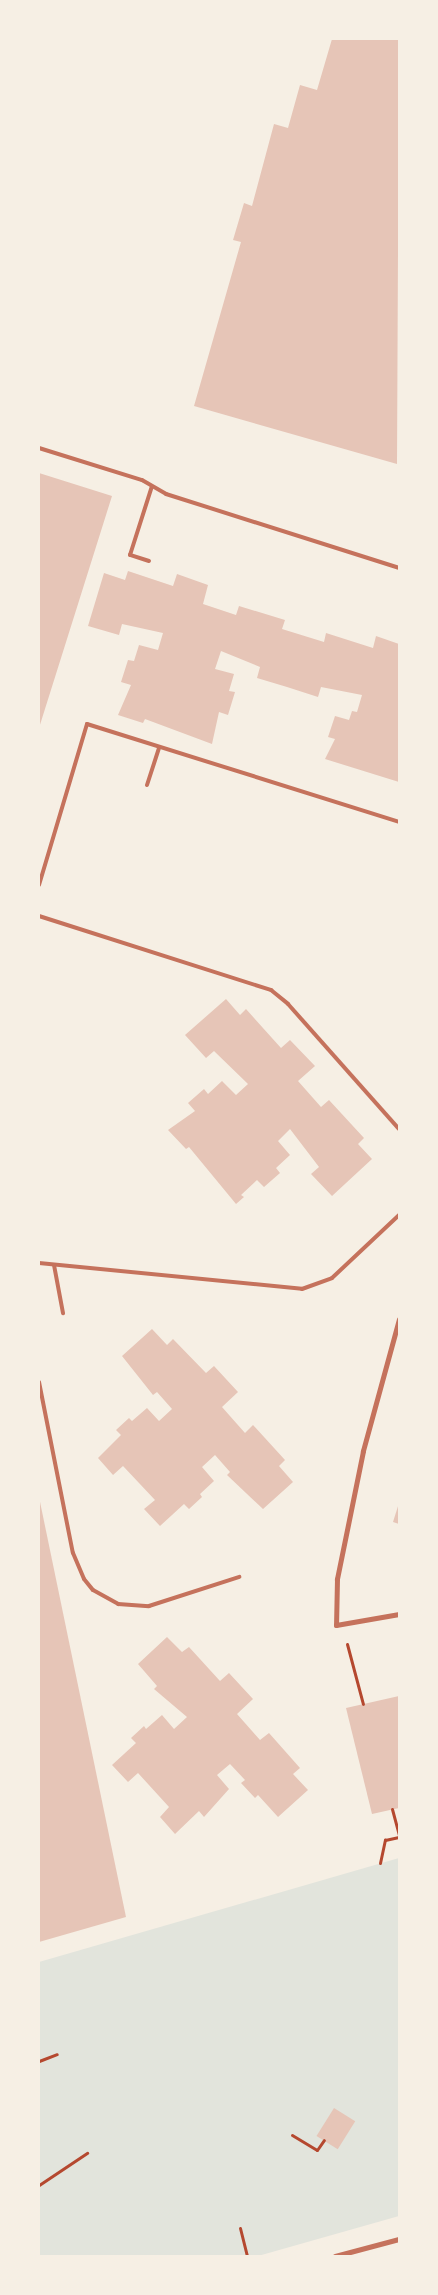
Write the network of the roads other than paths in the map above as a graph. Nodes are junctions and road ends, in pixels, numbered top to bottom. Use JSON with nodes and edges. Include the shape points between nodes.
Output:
{"nodes":[{"id":1,"x":39,"y":448,"type":"edge"},
{"id":2,"x":152,"y":486,"type":"junction"},
{"id":3,"x":149,"y":562,"type":"dead end"},
{"id":4,"x":399,"y":568,"type":"edge"},
{"id":5,"x":159,"y":747,"type":"junction"},
{"id":6,"x":147,"y":785,"type":"dead end"},
{"id":7,"x":399,"y":822,"type":"edge"},
{"id":8,"x":39,"y":885,"type":"edge"},
{"id":9,"x":39,"y":916,"type":"edge"},
{"id":10,"x":399,"y":1129,"type":"edge"},
{"id":11,"x":399,"y":1215,"type":"edge"},
{"id":12,"x":39,"y":1264,"type":"edge"},
{"id":13,"x":54,"y":1265,"type":"junction"},
{"id":14,"x":64,"y":1313,"type":"dead end"},
{"id":15,"x":399,"y":1319,"type":"edge"},
{"id":16,"x":39,"y":1382,"type":"edge"},
{"id":17,"x":239,"y":1578,"type":"dead end"},
{"id":18,"x":399,"y":1614,"type":"edge"},
{"id":19,"x":399,"y":2239,"type":"edge"},
{"id":20,"x":335,"y":2256,"type":"edge"}],
"edges":[{"from":1,"to":2,"type":"lane"},
{"from":2,"to":3,"type":"lane","via":[[130,555]]},
{"from":2,"to":4,"type":"lane","via":[[166,494]]},
{"from":5,"to":6,"type":"lane"},
{"from":5,"to":7,"type":"lane"},
{"from":5,"to":8,"type":"lane","via":[[87,724]]},
{"from":9,"to":10,"type":"lane","via":[[271,990],[288,1004]]},
{"from":11,"to":13,"type":"lane","via":[[332,1278],[302,1289]]},
{"from":12,"to":13,"type":"lane"},
{"from":13,"to":14,"type":"lane"},
{"from":15,"to":18,"type":"street","via":[[363,1451],[337,1579],[339,1624]]},
{"from":16,"to":17,"type":"lane","via":[[73,1553],[84,1579],[93,1590],[118,1604],[148,1606]]},
{"from":19,"to":20,"type":"street"}]}
